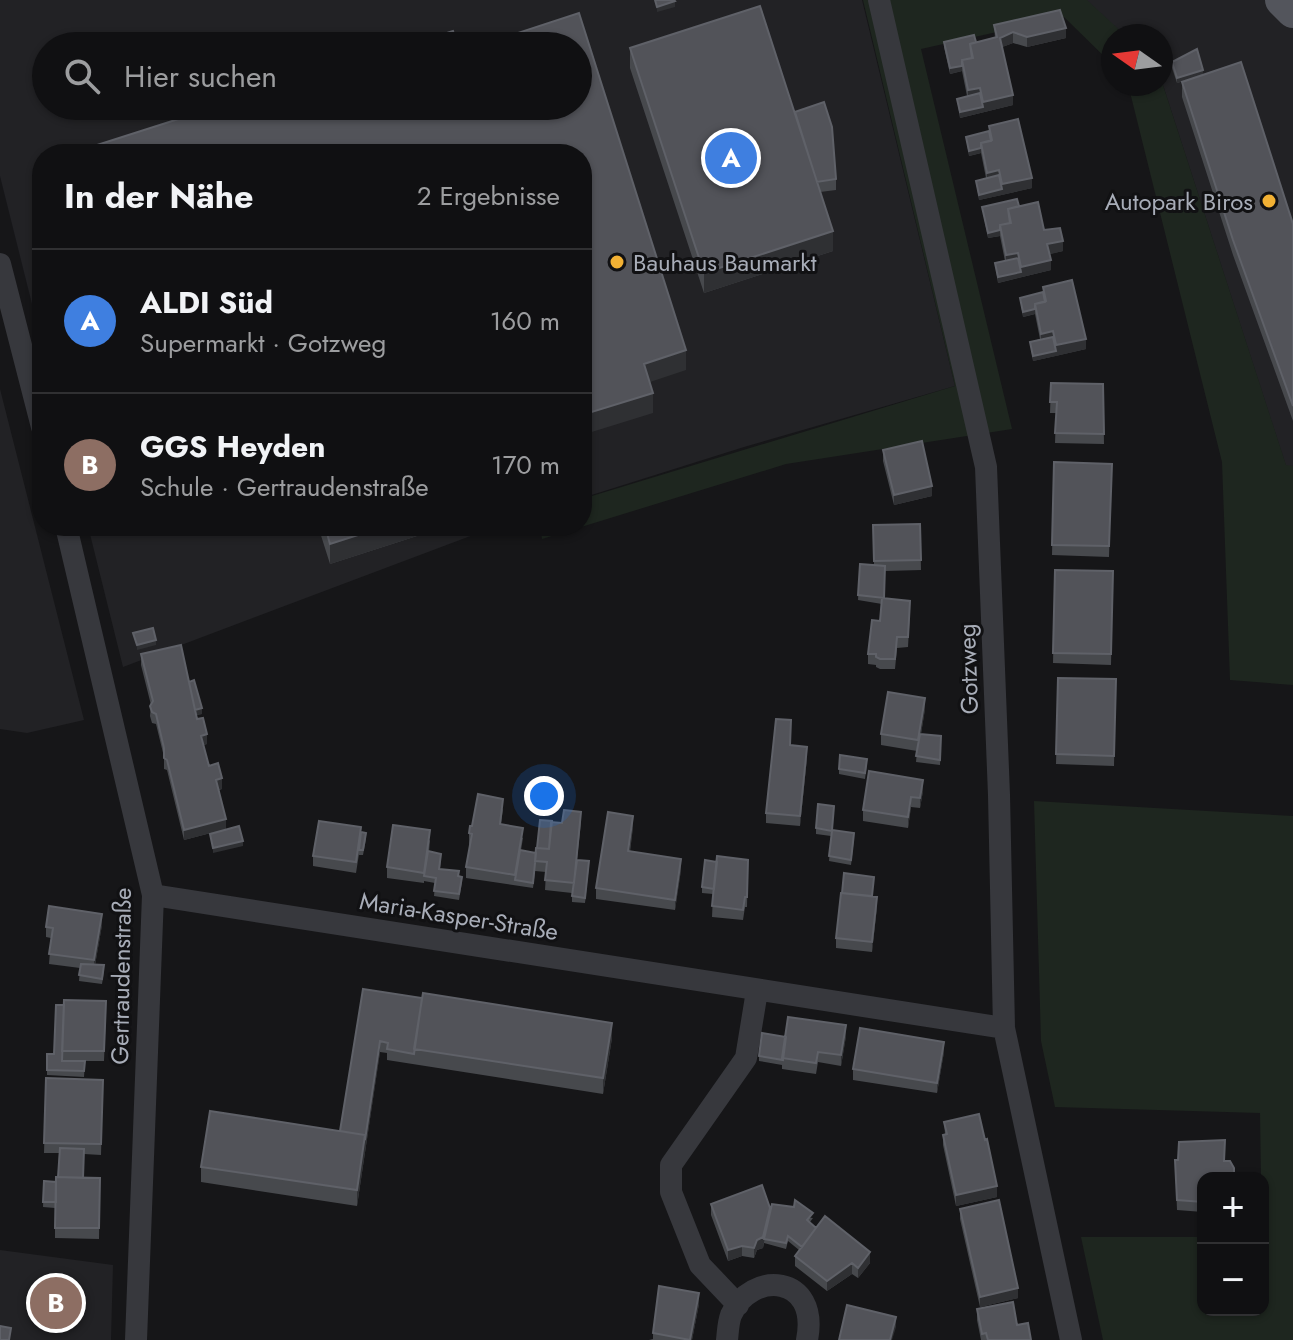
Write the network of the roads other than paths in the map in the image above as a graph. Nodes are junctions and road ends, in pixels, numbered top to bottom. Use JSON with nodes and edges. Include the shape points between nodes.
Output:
{"nodes":[{"id":1,"x":879,"y":0,"type":"edge"},
{"id":2,"x":1282,"y":0,"type":"edge"},
{"id":3,"x":1293,"y":11,"type":"edge"},
{"id":4,"x":0,"y":264,"type":"edge"},
{"id":5,"x":32,"y":388,"type":"edge"},
{"id":6,"x":68,"y":536,"type":"edge"},
{"id":7,"x":153,"y":895,"type":"junction"},
{"id":8,"x":757,"y":991,"type":"junction"},
{"id":9,"x":1004,"y":1028,"type":"junction"},
{"id":10,"x":738,"y":1305,"type":"junction"},
{"id":11,"x":136,"y":1340,"type":"edge"},
{"id":12,"x":727,"y":1340,"type":"edge"},
{"id":13,"x":807,"y":1340,"type":"edge"},
{"id":14,"x":1071,"y":1340,"type":"edge"}],
"edges":[{"from":1,"to":9,"type":"street","name":"Gotzweg","via":[[986,467]]},
{"from":2,"to":3,"type":"main road"},
{"from":4,"to":5,"type":"street"},
{"from":6,"to":7,"type":"street","name":"Gertraudenstraße"},
{"from":7,"to":8,"type":"street","name":"Maria-Kasper-Straße"},
{"from":7,"to":11,"type":"street","name":"Gertraudenstraße"},
{"from":8,"to":9,"type":"street","name":"Maria-Kasper-Straße"},
{"from":8,"to":10,"type":"street","via":[[746,1058],[671,1165],[671,1192],[700,1265]]},
{"from":9,"to":14,"type":"street","name":"Gotzweg"},
{"from":10,"to":12,"type":"street"},
{"from":10,"to":13,"type":"street","via":[[765,1287],[790,1288],[808,1306]]}]}
